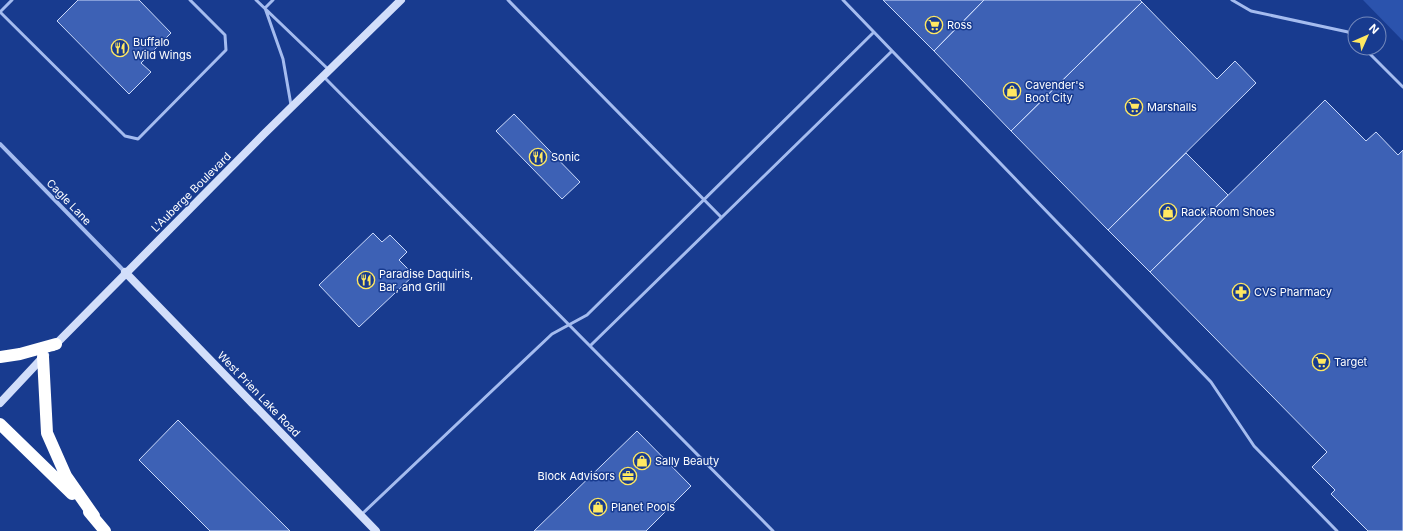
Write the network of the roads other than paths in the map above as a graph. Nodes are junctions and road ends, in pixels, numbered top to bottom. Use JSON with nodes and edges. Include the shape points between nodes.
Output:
{"nodes":[{"id":1,"x":12,"y":0,"type":"edge"},
{"id":2,"x":190,"y":0,"type":"edge"},
{"id":3,"x":256,"y":0,"type":"edge"},
{"id":4,"x":273,"y":0,"type":"edge"},
{"id":5,"x":401,"y":0,"type":"edge"},
{"id":6,"x":508,"y":0,"type":"edge"},
{"id":7,"x":843,"y":0,"type":"edge"},
{"id":8,"x":1232,"y":0,"type":"edge"},
{"id":9,"x":265,"y":8,"type":"junction"},
{"id":10,"x":874,"y":32,"type":"junction"},
{"id":11,"x":1347,"y":32,"type":"edge"},
{"id":12,"x":892,"y":51,"type":"junction"},
{"id":13,"x":1372,"y":56,"type":"edge"},
{"id":14,"x":326,"y":73,"type":"junction"},
{"id":15,"x":1403,"y":87,"type":"edge"},
{"id":16,"x":291,"y":107,"type":"junction"},
{"id":17,"x":0,"y":144,"type":"edge"},
{"id":18,"x":703,"y":200,"type":"junction"},
{"id":19,"x":721,"y":217,"type":"junction"},
{"id":20,"x":125,"y":272,"type":"junction"},
{"id":21,"x":569,"y":325,"type":"junction"},
{"id":22,"x":56,"y":344,"type":"junction"},
{"id":23,"x":591,"y":345,"type":"junction"},
{"id":24,"x":0,"y":357,"type":"edge"},
{"id":25,"x":43,"y":357,"type":"junction"},
{"id":26,"x":0,"y":403,"type":"edge"},
{"id":27,"x":0,"y":424,"type":"edge"},
{"id":28,"x":361,"y":515,"type":"junction"},
{"id":29,"x":94,"y":516,"type":"junction"},
{"id":30,"x":104,"y":531,"type":"edge"},
{"id":31,"x":376,"y":531,"type":"edge"},
{"id":32,"x":773,"y":531,"type":"edge"},
{"id":33,"x":1337,"y":531,"type":"edge"}],
"edges":[{"from":1,"to":2,"type":"lane","via":[[0,12],[125,136],[138,139],[226,50],[225,35]]},
{"from":3,"to":9,"type":"lane"},
{"from":4,"to":9,"type":"lane"},
{"from":5,"to":14,"type":"street","name":"L'Auberge Boulevard"},
{"from":6,"to":18,"type":"lane"},
{"from":7,"to":10,"type":"lane"},
{"from":8,"to":11,"type":"lane","via":[[1251,11]]},
{"from":9,"to":14,"type":"lane"},
{"from":9,"to":16,"type":"lane","via":[[283,59]]},
{"from":10,"to":12,"type":"lane"},
{"from":10,"to":18,"type":"lane"},
{"from":12,"to":19,"type":"lane"},
{"from":12,"to":33,"type":"lane","via":[[1211,382],[1254,446]]},
{"from":13,"to":15,"type":"lane"},
{"from":14,"to":16,"type":"street","name":"L'Auberge Boulevard"},
{"from":14,"to":21,"type":"lane"},
{"from":16,"to":20,"type":"street","name":"L'Auberge Boulevard"},
{"from":17,"to":20,"type":"street","name":"Cagle Lane"},
{"from":18,"to":19,"type":"lane"},
{"from":18,"to":21,"type":"lane","via":[[587,315]]},
{"from":19,"to":23,"type":"lane"},
{"from":20,"to":22,"type":"street","name":"L'Auberge Boulevard"},
{"from":20,"to":28,"type":"street","name":"West Prien Lake Road"},
{"from":21,"to":23,"type":"lane"},
{"from":21,"to":28,"type":"lane","via":[[552,334]]},
{"from":22,"to":24,"type":"highway"},
{"from":22,"to":25,"type":"street","name":"L'Auberge Boulevard"},
{"from":23,"to":32,"type":"lane"},
{"from":25,"to":26,"type":"street","name":"L'Auberge Boulevard"},
{"from":25,"to":29,"type":"highway","via":[[47,433],[66,476]]},
{"from":27,"to":29,"type":"highway"},
{"from":28,"to":31,"type":"street","name":"West Prien Lake Road"},
{"from":29,"to":30,"type":"highway"}]}
